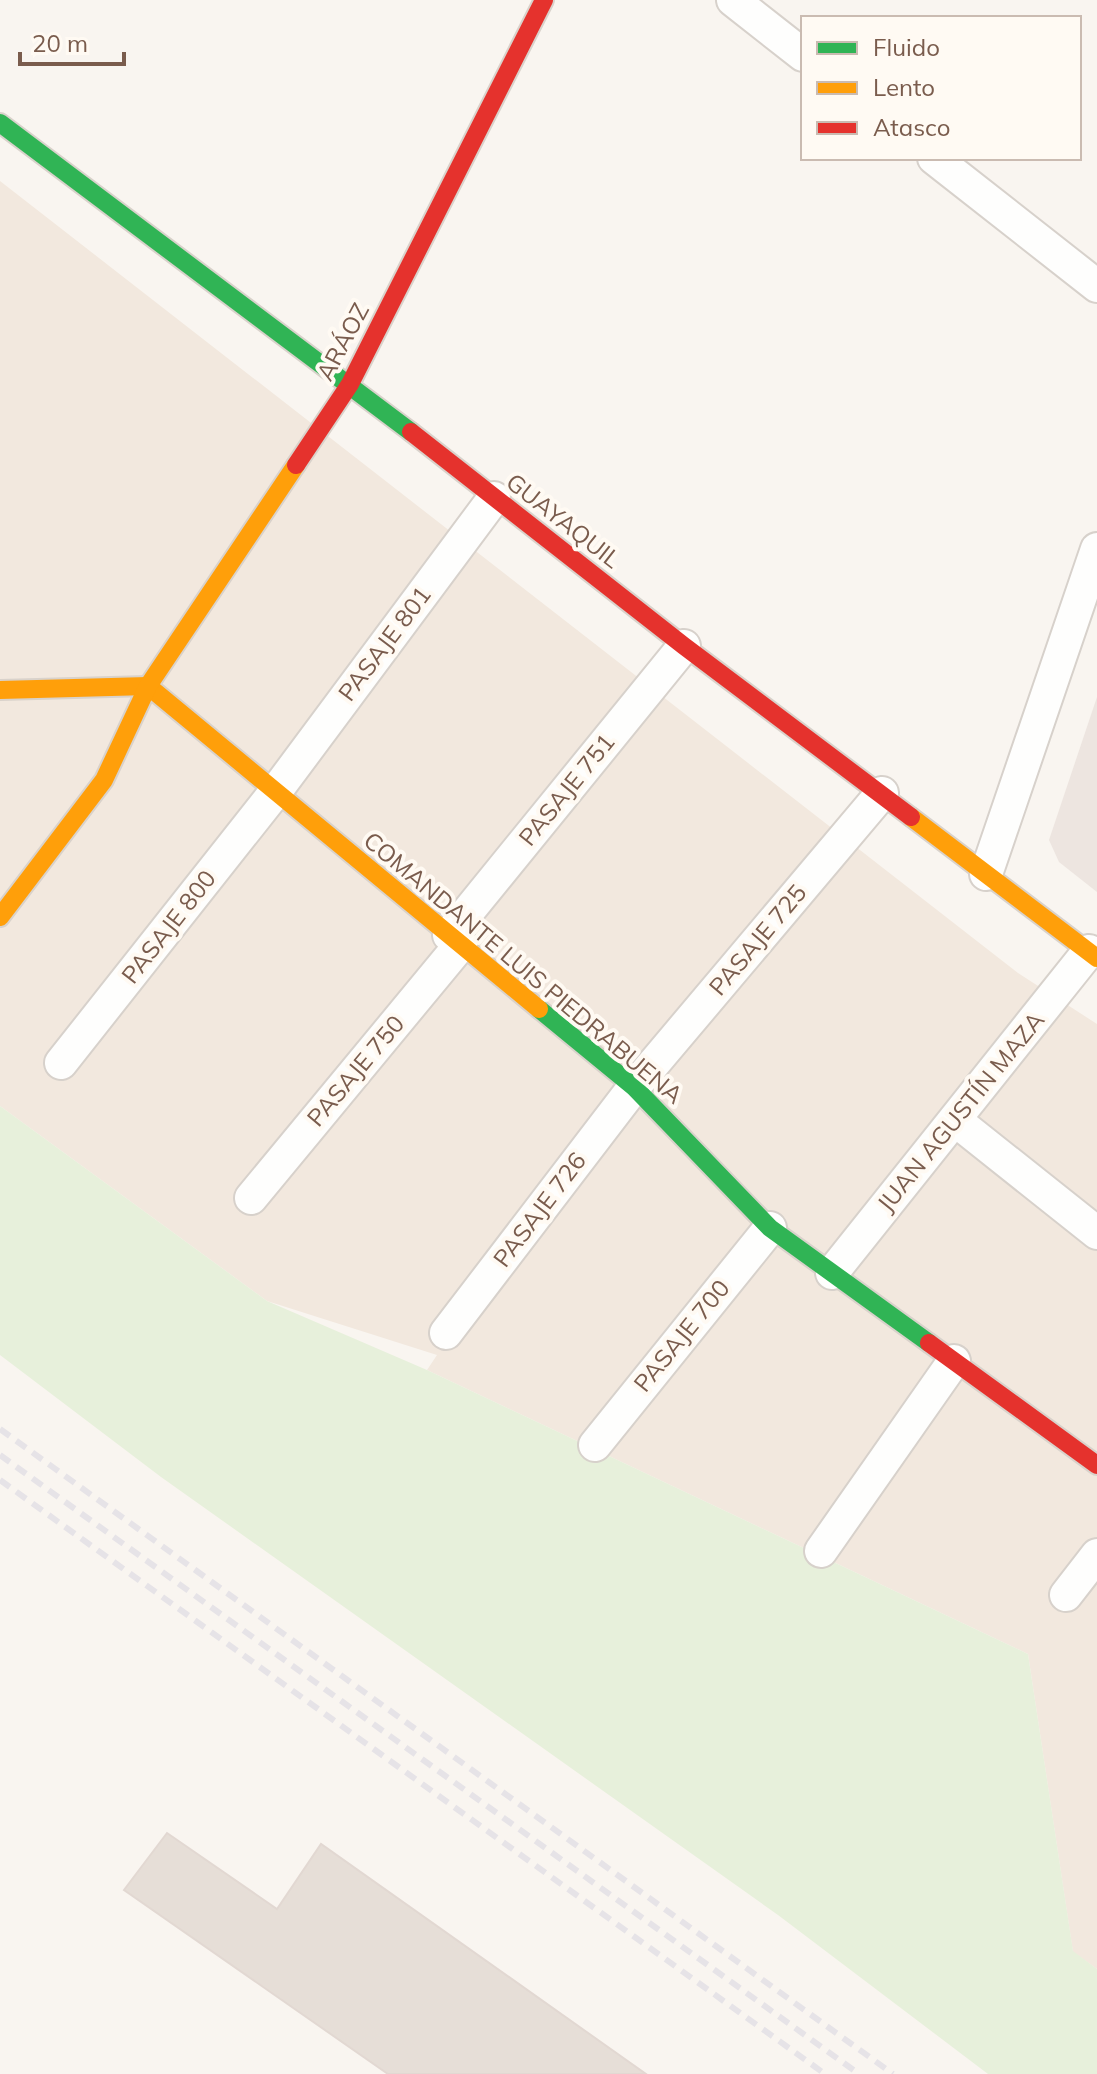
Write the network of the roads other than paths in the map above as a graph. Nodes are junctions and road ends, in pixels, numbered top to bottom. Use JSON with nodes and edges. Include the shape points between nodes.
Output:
{"nodes":[{"id":1,"x":544,"y":0,"type":"edge"},
{"id":2,"x":733,"y":0,"type":"edge"},
{"id":3,"x":801,"y":53,"type":"edge"},
{"id":4,"x":0,"y":123,"type":"edge"},
{"id":5,"x":937,"y":160,"type":"edge"},
{"id":6,"x":1097,"y":286,"type":"edge"},
{"id":7,"x":350,"y":384,"type":"junction"},
{"id":8,"x":494,"y":498,"type":"junction"},
{"id":9,"x":1097,"y":549,"type":"edge"},
{"id":10,"x":684,"y":646,"type":"junction"},
{"id":11,"x":148,"y":686,"type":"junction"},
{"id":12,"x":0,"y":690,"type":"edge"},
{"id":13,"x":276,"y":791,"type":"junction"},
{"id":14,"x":882,"y":793,"type":"junction"},
{"id":15,"x":986,"y":874,"type":"junction"},
{"id":16,"x":0,"y":917,"type":"edge"},
{"id":17,"x":455,"y":939,"type":"junction"},
{"id":18,"x":1093,"y":954,"type":"edge"},
{"id":19,"x":61,"y":1063,"type":"dead end"},
{"id":20,"x":634,"y":1087,"type":"junction"},
{"id":21,"x":955,"y":1120,"type":"junction"},
{"id":22,"x":251,"y":1198,"type":"dead end"},
{"id":23,"x":770,"y":1228,"type":"junction"},
{"id":24,"x":1097,"y":1233,"type":"edge"},
{"id":25,"x":832,"y":1273,"type":"junction"},
{"id":26,"x":446,"y":1333,"type":"dead end"},
{"id":27,"x":954,"y":1361,"type":"junction"},
{"id":28,"x":595,"y":1445,"type":"dead end"},
{"id":29,"x":1097,"y":1465,"type":"edge"},
{"id":30,"x":821,"y":1551,"type":"dead end"},
{"id":31,"x":1097,"y":1555,"type":"edge"},
{"id":32,"x":1066,"y":1595,"type":"dead end"}],
"edges":[{"from":1,"to":7,"type":"street","name":"ARÁOZ"},
{"from":2,"to":3,"type":"street"},
{"from":4,"to":7,"type":"street","name":"GUAYAQUIL"},
{"from":5,"to":6,"type":"street"},
{"from":7,"to":8,"type":"street","name":"GUAYAQUIL"},
{"from":7,"to":11,"type":"street","name":"ARÁOZ"},
{"from":8,"to":10,"type":"street","name":"GUAYAQUIL"},
{"from":8,"to":13,"type":"street","name":"PASAJE 801"},
{"from":9,"to":15,"type":"street"},
{"from":10,"to":14,"type":"street","name":"GUAYAQUIL"},
{"from":10,"to":17,"type":"street","name":"PASAJE 751"},
{"from":11,"to":12,"type":"street"},
{"from":11,"to":13,"type":"street","name":"COMANDANTE LUIS PIEDRABUENA"},
{"from":11,"to":16,"type":"street","name":"ARÁOZ","via":[[104,780]]},
{"from":13,"to":17,"type":"street","name":"COMANDANTE LUIS PIEDRABUENA"},
{"from":13,"to":19,"type":"street","name":"PASAJE 800"},
{"from":14,"to":15,"type":"street","name":"GUAYAQUIL"},
{"from":14,"to":20,"type":"street","name":"PASAJE 725"},
{"from":15,"to":18,"type":"street","name":"GUAYAQUIL"},
{"from":17,"to":20,"type":"street","name":"COMANDANTE LUIS PIEDRABUENA"},
{"from":17,"to":22,"type":"street","name":"PASAJE 750"},
{"from":18,"to":21,"type":"street","name":"JUAN AGUSTÍN MAZA"},
{"from":20,"to":23,"type":"street","name":"COMANDANTE LUIS PIEDRABUENA"},
{"from":20,"to":26,"type":"street","name":"PASAJE 726"},
{"from":21,"to":24,"type":"street"},
{"from":21,"to":25,"type":"street","name":"JUAN AGUSTÍN MAZA"},
{"from":23,"to":25,"type":"street","name":"COMANDANTE LUIS PIEDRABUENA"},
{"from":23,"to":28,"type":"street","name":"PASAJE 700"},
{"from":25,"to":27,"type":"street","name":"COMANDANTE LUIS PIEDRABUENA"},
{"from":27,"to":29,"type":"street","name":"COMANDANTE LUIS PIEDRABUENA"},
{"from":27,"to":30,"type":"street"},
{"from":31,"to":32,"type":"street"}]}
